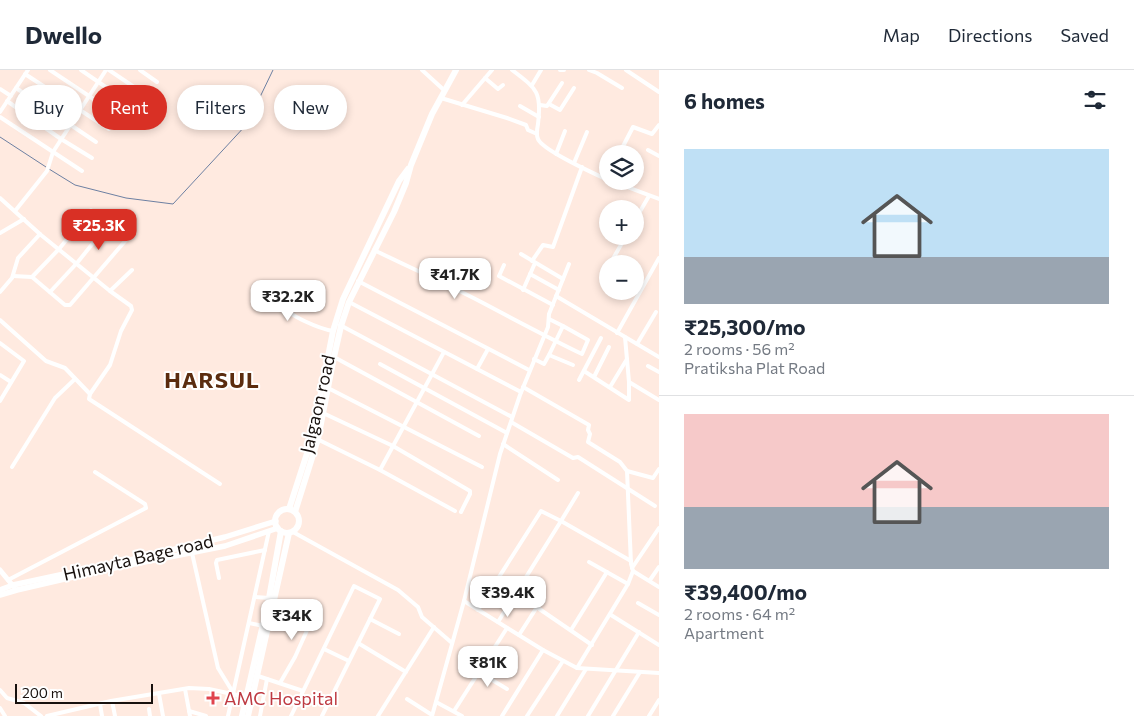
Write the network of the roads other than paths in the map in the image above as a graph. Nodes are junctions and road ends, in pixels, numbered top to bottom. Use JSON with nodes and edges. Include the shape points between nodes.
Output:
{"nodes":[{"id":1,"x":50,"y":70,"type":"edge"},
{"id":2,"x":81,"y":70,"type":"edge"},
{"id":3,"x":108,"y":70,"type":"edge"},
{"id":4,"x":140,"y":70,"type":"edge"},
{"id":5,"x":422,"y":70,"type":"edge"},
{"id":6,"x":456,"y":70,"type":"edge"},
{"id":7,"x":492,"y":70,"type":"edge"},
{"id":8,"x":512,"y":70,"type":"edge"},
{"id":9,"x":541,"y":70,"type":"edge"},
{"id":10,"x":560,"y":70,"type":"edge"},
{"id":11,"x":564,"y":70,"type":"edge"},
{"id":12,"x":588,"y":70,"type":"edge"},
{"id":13,"x":626,"y":70,"type":"edge"},
{"id":14,"x":27,"y":72,"type":"edge"},
{"id":15,"x":485,"y":78,"type":"junction"},
{"id":16,"x":98,"y":82,"type":"junction"},
{"id":17,"x":157,"y":82,"type":"dead end"},
{"id":18,"x":562,"y":83,"type":"dead end"},
{"id":19,"x":18,"y":85,"type":"edge"},
{"id":20,"x":45,"y":85,"type":"edge"},
{"id":21,"x":102,"y":85,"type":"edge"},
{"id":22,"x":131,"y":85,"type":"edge"},
{"id":23,"x":503,"y":85,"type":"dead end"},
{"id":24,"x":532,"y":85,"type":"junction"},
{"id":25,"x":574,"y":88,"type":"dead end"},
{"id":26,"x":622,"y":88,"type":"dead end"},
{"id":27,"x":0,"y":89,"type":"edge"},
{"id":28,"x":15,"y":90,"type":"edge"},
{"id":29,"x":445,"y":91,"type":"junction"},
{"id":30,"x":659,"y":92,"type":"edge"},
{"id":31,"x":11,"y":96,"type":"junction"},
{"id":32,"x":88,"y":96,"type":"junction"},
{"id":33,"x":441,"y":98,"type":"junction"},
{"id":34,"x":92,"y":99,"type":"edge"},
{"id":35,"x":7,"y":101,"type":"junction"},
{"id":36,"x":548,"y":104,"type":"junction"},
{"id":37,"x":2,"y":105,"type":"edge"},
{"id":38,"x":82,"y":105,"type":"edge"},
{"id":39,"x":462,"y":105,"type":"junction"},
{"id":40,"x":540,"y":105,"type":"junction"},
{"id":41,"x":520,"y":106,"type":"dead end"},
{"id":42,"x":0,"y":112,"type":"edge"},
{"id":43,"x":0,"y":117,"type":"edge"},
{"id":44,"x":539,"y":117,"type":"junction"},
{"id":45,"x":659,"y":124,"type":"edge"},
{"id":46,"x":66,"y":130,"type":"edge"},
{"id":47,"x":79,"y":130,"type":"edge"},
{"id":48,"x":565,"y":131,"type":"dead end"},
{"id":49,"x":587,"y":132,"type":"dead end"},
{"id":50,"x":536,"y":134,"type":"junction"},
{"id":51,"x":61,"y":138,"type":"junction"},
{"id":52,"x":96,"y":142,"type":"dead end"},
{"id":53,"x":624,"y":145,"type":"edge"},
{"id":54,"x":648,"y":150,"type":"dead end"},
{"id":55,"x":53,"y":152,"type":"junction"},
{"id":56,"x":556,"y":154,"type":"junction"},
{"id":57,"x":659,"y":156,"type":"edge"},
{"id":58,"x":92,"y":158,"type":"dead end"},
{"id":59,"x":574,"y":163,"type":"junction"},
{"id":60,"x":411,"y":165,"type":"junction"},
{"id":61,"x":582,"y":167,"type":"junction"},
{"id":62,"x":82,"y":171,"type":"dead end"},
{"id":63,"x":599,"y":175,"type":"edge"},
{"id":64,"x":635,"y":190,"type":"edge"},
{"id":65,"x":649,"y":196,"type":"junction"},
{"id":66,"x":0,"y":198,"type":"edge"},
{"id":67,"x":659,"y":199,"type":"edge"},
{"id":68,"x":644,"y":205,"type":"edge"},
{"id":69,"x":91,"y":210,"type":"dead end"},
{"id":70,"x":14,"y":211,"type":"junction"},
{"id":71,"x":24,"y":219,"type":"junction"},
{"id":72,"x":106,"y":228,"type":"dead end"},
{"id":73,"x":0,"y":233,"type":"edge"},
{"id":74,"x":40,"y":234,"type":"junction"},
{"id":75,"x":126,"y":240,"type":"dead end"},
{"id":76,"x":59,"y":249,"type":"junction"},
{"id":77,"x":374,"y":250,"type":"junction"},
{"id":78,"x":521,"y":254,"type":"dead end"},
{"id":79,"x":659,"y":258,"type":"edge"},
{"id":80,"x":534,"y":262,"type":"junction"},
{"id":81,"x":77,"y":263,"type":"junction"},
{"id":82,"x":569,"y":264,"type":"dead end"},
{"id":83,"x":504,"y":265,"type":"dead end"},
{"id":84,"x":132,"y":270,"type":"dead end"},
{"id":85,"x":530,"y":274,"type":"junction"},
{"id":86,"x":13,"y":276,"type":"junction"},
{"id":87,"x":32,"y":277,"type":"junction"},
{"id":88,"x":94,"y":277,"type":"junction"},
{"id":89,"x":563,"y":278,"type":"junction"},
{"id":90,"x":358,"y":281,"type":"junction"},
{"id":91,"x":523,"y":290,"type":"junction"},
{"id":92,"x":559,"y":290,"type":"junction"},
{"id":93,"x":110,"y":291,"type":"junction"},
{"id":94,"x":0,"y":292,"type":"edge"},
{"id":95,"x":50,"y":292,"type":"junction"},
{"id":96,"x":280,"y":292,"type":"dead end"},
{"id":97,"x":556,"y":296,"type":"junction"},
{"id":98,"x":349,"y":302,"type":"junction"},
{"id":99,"x":553,"y":305,"type":"junction"},
{"id":100,"x":656,"y":312,"type":"dead end"},
{"id":101,"x":549,"y":319,"type":"junction"},
{"id":102,"x":0,"y":320,"type":"edge"},
{"id":103,"x":338,"y":325,"type":"junction"},
{"id":104,"x":563,"y":326,"type":"junction"},
{"id":105,"x":333,"y":331,"type":"junction"},
{"id":106,"x":617,"y":332,"type":"junction"},
{"id":107,"x":544,"y":336,"type":"junction"},
{"id":108,"x":625,"y":337,"type":"junction"},
{"id":109,"x":602,"y":338,"type":"dead end"},
{"id":110,"x":555,"y":341,"type":"junction"},
{"id":111,"x":0,"y":343,"type":"edge"},
{"id":112,"x":637,"y":344,"type":"junction"},
{"id":113,"x":609,"y":347,"type":"dead end"},
{"id":114,"x":488,"y":349,"type":"junction"},
{"id":115,"x":659,"y":350,"type":"edge"},
{"id":116,"x":444,"y":352,"type":"junction"},
{"id":117,"x":549,"y":355,"type":"junction"},
{"id":118,"x":658,"y":356,"type":"edge"},
{"id":119,"x":334,"y":357,"type":"junction"},
{"id":120,"x":627,"y":358,"type":"junction"},
{"id":121,"x":534,"y":359,"type":"junction"},
{"id":122,"x":380,"y":364,"type":"dead end"},
{"id":123,"x":573,"y":365,"type":"dead end"},
{"id":124,"x":648,"y":366,"type":"dead end"},
{"id":125,"x":477,"y":369,"type":"junction"},
{"id":126,"x":529,"y":370,"type":"junction"},
{"id":127,"x":584,"y":371,"type":"junction"},
{"id":128,"x":659,"y":372,"type":"edge"},
{"id":129,"x":432,"y":373,"type":"junction"},
{"id":130,"x":0,"y":375,"type":"edge"},
{"id":131,"x":594,"y":377,"type":"junction"},
{"id":132,"x":75,"y":379,"type":"junction"},
{"id":133,"x":580,"y":380,"type":"dead end"},
{"id":134,"x":11,"y":382,"type":"junction"},
{"id":135,"x":629,"y":382,"type":"junction"},
{"id":136,"x":425,"y":387,"type":"junction"},
{"id":137,"x":610,"y":387,"type":"junction"},
{"id":138,"x":328,"y":388,"type":"junction"},
{"id":139,"x":522,"y":390,"type":"junction"},
{"id":140,"x":90,"y":394,"type":"junction"},
{"id":141,"x":659,"y":400,"type":"edge"},
{"id":142,"x":0,"y":401,"type":"edge"},
{"id":143,"x":417,"y":403,"type":"junction"},
{"id":144,"x":321,"y":412,"type":"junction"},
{"id":145,"x":511,"y":419,"type":"junction"},
{"id":146,"x":404,"y":426,"type":"junction"},
{"id":147,"x":507,"y":433,"type":"junction"},
{"id":148,"x":479,"y":436,"type":"dead end"},
{"id":149,"x":315,"y":438,"type":"junction"},
{"id":150,"x":503,"y":444,"type":"junction"},
{"id":151,"x":393,"y":446,"type":"junction"},
{"id":152,"x":12,"y":467,"type":"dead end"},
{"id":153,"x":482,"y":467,"type":"dead end"},
{"id":154,"x":659,"y":469,"type":"edge"},
{"id":155,"x":380,"y":470,"type":"junction"},
{"id":156,"x":627,"y":471,"type":"junction"},
{"id":157,"x":96,"y":472,"type":"dead end"},
{"id":158,"x":558,"y":480,"type":"dead end"},
{"id":159,"x":220,"y":484,"type":"dead end"},
{"id":160,"x":627,"y":487,"type":"junction"},
{"id":161,"x":578,"y":493,"type":"dead end"},
{"id":162,"x":655,"y":506,"type":"dead end"},
{"id":163,"x":288,"y":509,"type":"junction"},
{"id":164,"x":455,"y":511,"type":"dead end"},
{"id":165,"x":295,"y":512,"type":"junction"},
{"id":166,"x":461,"y":512,"type":"dead end"},
{"id":167,"x":276,"y":521,"type":"junction"},
{"id":168,"x":561,"y":521,"type":"junction"},
{"id":169,"x":659,"y":528,"type":"edge"},
{"id":170,"x":280,"y":530,"type":"junction"},
{"id":171,"x":269,"y":531,"type":"junction"},
{"id":172,"x":291,"y":532,"type":"junction"},
{"id":173,"x":657,"y":534,"type":"edge"},
{"id":174,"x":265,"y":550,"type":"junction"},
{"id":175,"x":192,"y":553,"type":"junction"},
{"id":176,"x":631,"y":561,"type":"junction"},
{"id":177,"x":589,"y":562,"type":"dead end"},
{"id":178,"x":659,"y":567,"type":"edge"},
{"id":179,"x":632,"y":569,"type":"junction"},
{"id":180,"x":0,"y":570,"type":"edge"},
{"id":181,"x":607,"y":572,"type":"junction"},
{"id":182,"x":219,"y":578,"type":"dead end"},
{"id":183,"x":8,"y":580,"type":"junction"},
{"id":184,"x":650,"y":580,"type":"junction"},
{"id":185,"x":628,"y":584,"type":"junction"},
{"id":186,"x":15,"y":587,"type":"junction"},
{"id":187,"x":659,"y":587,"type":"edge"},
{"id":188,"x":0,"y":590,"type":"edge"},
{"id":189,"x":516,"y":593,"type":"junction"},
{"id":190,"x":0,"y":596,"type":"edge"},
{"id":191,"x":255,"y":597,"type":"junction"},
{"id":192,"x":269,"y":598,"type":"junction"},
{"id":193,"x":464,"y":601,"type":"junction"},
{"id":194,"x":638,"y":603,"type":"dead end"},
{"id":195,"x":318,"y":606,"type":"dead end"},
{"id":196,"x":537,"y":607,"type":"junction"},
{"id":197,"x":478,"y":610,"type":"junction"},
{"id":198,"x":611,"y":615,"type":"junction"},
{"id":199,"x":659,"y":615,"type":"edge"},
{"id":200,"x":370,"y":619,"type":"junction"},
{"id":201,"x":498,"y":622,"type":"junction"},
{"id":202,"x":250,"y":623,"type":"junction"},
{"id":203,"x":262,"y":626,"type":"junction"},
{"id":204,"x":434,"y":627,"type":"junction"},
{"id":205,"x":507,"y":628,"type":"junction"},
{"id":206,"x":572,"y":630,"type":"junction"},
{"id":207,"x":639,"y":632,"type":"junction"},
{"id":208,"x":399,"y":634,"type":"dead end"},
{"id":209,"x":519,"y":636,"type":"junction"},
{"id":210,"x":358,"y":643,"type":"junction"},
{"id":211,"x":452,"y":643,"type":"junction"},
{"id":212,"x":592,"y":645,"type":"junction"},
{"id":213,"x":659,"y":645,"type":"edge"},
{"id":214,"x":324,"y":649,"type":"junction"},
{"id":215,"x":543,"y":650,"type":"junction"},
{"id":216,"x":349,"y":661,"type":"junction"},
{"id":217,"x":563,"y":661,"type":"junction"},
{"id":218,"x":577,"y":668,"type":"junction"},
{"id":219,"x":586,"y":669,"type":"junction"},
{"id":220,"x":616,"y":671,"type":"junction"},
{"id":221,"x":406,"y":672,"type":"junction"},
{"id":222,"x":479,"y":672,"type":"junction"},
{"id":223,"x":640,"y":672,"type":"junction"},
{"id":224,"x":659,"y":673,"type":"edge"},
{"id":225,"x":258,"y":676,"type":"junction"},
{"id":226,"x":267,"y":679,"type":"junction"},
{"id":227,"x":280,"y":683,"type":"junction"},
{"id":228,"x":185,"y":689,"type":"junction"},
{"id":229,"x":506,"y":689,"type":"dead end"},
{"id":230,"x":0,"y":690,"type":"edge"},
{"id":231,"x":303,"y":692,"type":"junction"},
{"id":232,"x":159,"y":694,"type":"junction"},
{"id":233,"x":234,"y":694,"type":"junction"},
{"id":234,"x":246,"y":697,"type":"junction"},
{"id":235,"x":407,"y":699,"type":"dead end"},
{"id":236,"x":659,"y":700,"type":"edge"},
{"id":237,"x":112,"y":701,"type":"junction"},
{"id":238,"x":436,"y":702,"type":"junction"},
{"id":239,"x":100,"y":704,"type":"junction"},
{"id":240,"x":0,"y":708,"type":"edge"},
{"id":241,"x":148,"y":709,"type":"dead end"},
{"id":242,"x":454,"y":711,"type":"junction"},
{"id":243,"x":189,"y":714,"type":"edge"},
{"id":244,"x":432,"y":715,"type":"edge"},
{"id":245,"x":5,"y":716,"type":"edge"},
{"id":246,"x":41,"y":716,"type":"edge"},
{"id":247,"x":47,"y":716,"type":"edge"},
{"id":248,"x":102,"y":716,"type":"edge"},
{"id":249,"x":115,"y":716,"type":"edge"},
{"id":250,"x":150,"y":716,"type":"edge"},
{"id":251,"x":163,"y":716,"type":"edge"},
{"id":252,"x":206,"y":716,"type":"edge"},
{"id":253,"x":228,"y":716,"type":"edge"},
{"id":254,"x":242,"y":716,"type":"edge"},
{"id":255,"x":248,"y":716,"type":"edge"},
{"id":256,"x":260,"y":716,"type":"edge"},
{"id":257,"x":291,"y":716,"type":"edge"},
{"id":258,"x":322,"y":716,"type":"edge"},
{"id":259,"x":378,"y":716,"type":"edge"},
{"id":260,"x":462,"y":716,"type":"edge"},
{"id":261,"x":502,"y":716,"type":"edge"},
{"id":262,"x":527,"y":716,"type":"edge"},
{"id":263,"x":557,"y":716,"type":"edge"},
{"id":264,"x":588,"y":716,"type":"edge"},
{"id":265,"x":613,"y":716,"type":"edge"},
{"id":266,"x":648,"y":716,"type":"edge"}],
"edges":[{"from":1,"to":32,"type":"street"},
{"from":2,"to":16,"type":"street"},
{"from":3,"to":16,"type":"street"},
{"from":3,"to":22,"type":"street"},
{"from":4,"to":17,"type":"street"},
{"from":5,"to":29,"type":"street"},
{"from":6,"to":29,"type":"highway","name":"Jalgaon road"},
{"from":7,"to":15,"type":"street"},
{"from":8,"to":24,"type":"street"},
{"from":9,"to":24,"type":"street"},
{"from":10,"to":11,"type":"street"},
{"from":12,"to":26,"type":"street"},
{"from":13,"to":30,"type":"street"},
{"from":14,"to":19,"type":"street"},
{"from":14,"to":20,"type":"street"},
{"from":15,"to":23,"type":"street","via":[[498,90]]},
{"from":15,"to":39,"type":"street"},
{"from":16,"to":21,"type":"street"},
{"from":16,"to":32,"type":"street"},
{"from":18,"to":36,"type":"street"},
{"from":24,"to":40,"type":"street"},
{"from":25,"to":36,"type":"street","via":[[560,110]]},
{"from":27,"to":31,"type":"street"},
{"from":28,"to":31,"type":"street"},
{"from":29,"to":33,"type":"highway","name":"Jalgaon road"},
{"from":31,"to":35,"type":"street"},
{"from":32,"to":34,"type":"street"},
{"from":32,"to":38,"type":"street"},
{"from":33,"to":39,"type":"street"},
{"from":33,"to":60,"type":"highway","name":"Jalgaon road"},
{"from":35,"to":37,"type":"street"},
{"from":35,"to":51,"type":"street"},
{"from":36,"to":40,"type":"street"},
{"from":37,"to":42,"type":"street"},
{"from":39,"to":50,"type":"street","via":[[526,125]]},
{"from":40,"to":44,"type":"street"},
{"from":41,"to":44,"type":"street"},
{"from":43,"to":55,"type":"street"},
{"from":44,"to":50,"type":"street"},
{"from":45,"to":53,"type":"street","via":[[652,134],[634,127]]},
{"from":46,"to":51,"type":"street"},
{"from":47,"to":52,"type":"street"},
{"from":48,"to":56,"type":"street"},
{"from":49,"to":59,"type":"street"},
{"from":50,"to":56,"type":"street","via":[[540,142]]},
{"from":51,"to":55,"type":"street"},
{"from":51,"to":58,"type":"street"},
{"from":54,"to":57,"type":"street"},
{"from":55,"to":62,"type":"street"},
{"from":55,"to":70,"type":"street","via":[[47,171]]},
{"from":56,"to":59,"type":"street"},
{"from":59,"to":61,"type":"street"},
{"from":60,"to":77,"type":"highway","name":"Jalgaon road","via":[[394,212]]},
{"from":60,"to":103,"type":"highway","name":"Jalgaon road","via":[[399,181],[352,278],[343,299]]},
{"from":61,"to":63,"type":"street"},
{"from":61,"to":80,"type":"street","via":[[553,247],[543,245]]},
{"from":64,"to":65,"type":"street"},
{"from":65,"to":67,"type":"street"},
{"from":65,"to":68,"type":"street"},
{"from":66,"to":70,"type":"street"},
{"from":69,"to":76,"type":"street"},
{"from":70,"to":71,"type":"street"},
{"from":71,"to":73,"type":"street"},
{"from":71,"to":74,"type":"street"},
{"from":72,"to":81,"type":"street"},
{"from":74,"to":76,"type":"street"},
{"from":74,"to":86,"type":"street","via":[[18,258]]},
{"from":75,"to":88,"type":"street"},
{"from":76,"to":81,"type":"street"},
{"from":76,"to":87,"type":"street"},
{"from":77,"to":90,"type":"highway","name":"Jalgaon road"},
{"from":77,"to":107,"type":"street"},
{"from":78,"to":80,"type":"street"},
{"from":79,"to":106,"type":"street"},
{"from":80,"to":85,"type":"street"},
{"from":80,"to":89,"type":"street"},
{"from":81,"to":88,"type":"street"},
{"from":81,"to":95,"type":"street"},
{"from":82,"to":89,"type":"street"},
{"from":83,"to":91,"type":"street","via":[[499,276]]},
{"from":84,"to":93,"type":"street"},
{"from":85,"to":91,"type":"street"},
{"from":85,"to":92,"type":"street"},
{"from":86,"to":87,"type":"street"},
{"from":86,"to":94,"type":"street"},
{"from":87,"to":95,"type":"street"},
{"from":88,"to":93,"type":"street"},
{"from":88,"to":95,"type":"street","via":[[70,305],[65,305]]},
{"from":89,"to":92,"type":"street"},
{"from":90,"to":98,"type":"highway","name":"Jalgaon road"},
{"from":90,"to":114,"type":"street"},
{"from":91,"to":99,"type":"street"},
{"from":92,"to":97,"type":"street"},
{"from":93,"to":140,"type":"street","via":[[132,310],[110,365]]},
{"from":96,"to":105,"type":"street","via":[[281,303],[287,311],[324,330]]},
{"from":97,"to":99,"type":"street"},
{"from":97,"to":106,"type":"street"},
{"from":98,"to":103,"type":"highway","name":"Jalgaon road"},
{"from":98,"to":116,"type":"street"},
{"from":99,"to":101,"type":"street"},
{"from":100,"to":112,"type":"street"},
{"from":101,"to":104,"type":"street"},
{"from":101,"to":107,"type":"street"},
{"from":102,"to":132,"type":"street","via":[[46,361],[65,368]]},
{"from":103,"to":105,"type":"highway","name":"Jalgaon road"},
{"from":103,"to":119,"type":"highway","name":"Jalgaon road"},
{"from":103,"to":129,"type":"street"},
{"from":104,"to":110,"type":"street"},
{"from":104,"to":110,"type":"street","via":[[588,340],[582,354]]},
{"from":105,"to":144,"type":"highway","name":"Jalgaon road"},
{"from":106,"to":108,"type":"street"},
{"from":107,"to":110,"type":"street"},
{"from":107,"to":121,"type":"street"},
{"from":108,"to":112,"type":"street"},
{"from":108,"to":120,"type":"street"},
{"from":109,"to":127,"type":"street"},
{"from":110,"to":117,"type":"street"},
{"from":111,"to":134,"type":"street","via":[[24,362]]},
{"from":112,"to":118,"type":"street"},
{"from":113,"to":131,"type":"street"},
{"from":114,"to":125,"type":"street"},
{"from":114,"to":126,"type":"street"},
{"from":115,"to":118,"type":"street"},
{"from":116,"to":125,"type":"street"},
{"from":116,"to":129,"type":"street"},
{"from":117,"to":121,"type":"street","via":[[544,364]]},
{"from":117,"to":123,"type":"street"},
{"from":119,"to":138,"type":"highway","name":"Jalgaon road"},
{"from":119,"to":143,"type":"street"},
{"from":120,"to":135,"type":"street"},
{"from":120,"to":137,"type":"street"},
{"from":121,"to":126,"type":"street"},
{"from":122,"to":136,"type":"street"},
{"from":124,"to":128,"type":"street"},
{"from":125,"to":139,"type":"street"},
{"from":126,"to":139,"type":"street"},
{"from":127,"to":131,"type":"street"},
{"from":127,"to":133,"type":"street"},
{"from":129,"to":136,"type":"street"},
{"from":129,"to":145,"type":"street"},
{"from":130,"to":134,"type":"street"},
{"from":131,"to":137,"type":"street"},
{"from":132,"to":140,"type":"street"},
{"from":132,"to":152,"type":"street","via":[[55,398]]},
{"from":134,"to":142,"type":"street"},
{"from":135,"to":137,"type":"street","via":[[629,400]]},
{"from":135,"to":141,"type":"street"},
{"from":136,"to":143,"type":"street"},
{"from":136,"to":147,"type":"street"},
{"from":138,"to":144,"type":"highway","name":"Jalgaon road"},
{"from":138,"to":146,"type":"street"},
{"from":139,"to":145,"type":"street"},
{"from":139,"to":156,"type":"street","via":[[589,425],[588,442],[620,462]]},
{"from":140,"to":159,"type":"street","via":[[91,402]]},
{"from":143,"to":146,"type":"street"},
{"from":143,"to":148,"type":"street"},
{"from":144,"to":149,"type":"highway","name":"Jalgaon road"},
{"from":144,"to":151,"type":"street"},
{"from":145,"to":147,"type":"street"},
{"from":145,"to":160,"type":"street"},
{"from":146,"to":151,"type":"street"},
{"from":146,"to":153,"type":"street"},
{"from":147,"to":150,"type":"street"},
{"from":149,"to":155,"type":"street"},
{"from":149,"to":163,"type":"highway","name":"Jalgaon road"},
{"from":149,"to":165,"type":"highway","name":"Jalgaon road"},
{"from":150,"to":158,"type":"street"},
{"from":150,"to":193,"type":"street"},
{"from":151,"to":155,"type":"street"},
{"from":151,"to":166,"type":"street","via":[[470,491]]},
{"from":154,"to":156,"type":"street","via":[[653,478]]},
{"from":155,"to":164,"type":"street"},
{"from":156,"to":160,"type":"street"},
{"from":157,"to":183,"type":"street","via":[[145,504],[146,508]]},
{"from":160,"to":162,"type":"street"},
{"from":160,"to":176,"type":"street"},
{"from":161,"to":168,"type":"street"},
{"from":163,"to":165,"type":"highway"},
{"from":163,"to":167,"type":"highway","via":[[278,514]]},
{"from":165,"to":172,"type":"highway","via":[[299,523]]},
{"from":167,"to":170,"type":"highway"},
{"from":167,"to":186,"type":"main road","name":"Himayta Bage road","via":[[134,560]]},
{"from":168,"to":176,"type":"street"},
{"from":168,"to":189,"type":"street"},
{"from":168,"to":197,"type":"street","via":[[541,511]]},
{"from":169,"to":173,"type":"street"},
{"from":170,"to":171,"type":"main road"},
{"from":170,"to":172,"type":"highway"},
{"from":170,"to":192,"type":"highway"},
{"from":171,"to":174,"type":"street"},
{"from":171,"to":175,"type":"main road"},
{"from":172,"to":204,"type":"street","via":[[398,590]]},
{"from":172,"to":225,"type":"highway"},
{"from":173,"to":179,"type":"street"},
{"from":174,"to":182,"type":"street","via":[[216,561]]},
{"from":174,"to":191,"type":"street"},
{"from":175,"to":186,"type":"main road"},
{"from":175,"to":233,"type":"street","via":[[218,668]]},
{"from":176,"to":179,"type":"street"},
{"from":177,"to":181,"type":"street"},
{"from":178,"to":184,"type":"street"},
{"from":179,"to":184,"type":"street"},
{"from":179,"to":185,"type":"street"},
{"from":180,"to":183,"type":"main road"},
{"from":181,"to":185,"type":"street"},
{"from":181,"to":206,"type":"street"},
{"from":183,"to":186,"type":"main road"},
{"from":184,"to":187,"type":"street"},
{"from":185,"to":198,"type":"street"},
{"from":186,"to":188,"type":"main road","name":"Himayta Bage road"},
{"from":186,"to":190,"type":"main road"},
{"from":189,"to":196,"type":"street"},
{"from":189,"to":201,"type":"street"},
{"from":191,"to":192,"type":"street"},
{"from":191,"to":202,"type":"street"},
{"from":192,"to":203,"type":"highway"},
{"from":193,"to":197,"type":"street"},
{"from":193,"to":211,"type":"street"},
{"from":194,"to":199,"type":"street"},
{"from":195,"to":227,"type":"street"},
{"from":196,"to":206,"type":"street"},
{"from":196,"to":209,"type":"street"},
{"from":197,"to":201,"type":"street"},
{"from":198,"to":207,"type":"street"},
{"from":198,"to":212,"type":"street"},
{"from":200,"to":208,"type":"street"},
{"from":200,"to":210,"type":"street"},
{"from":200,"to":214,"type":"street","via":[[380,598],[352,586]]},
{"from":201,"to":205,"type":"street"},
{"from":202,"to":203,"type":"street"},
{"from":202,"to":233,"type":"street"},
{"from":203,"to":234,"type":"highway"},
{"from":204,"to":211,"type":"street"},
{"from":204,"to":221,"type":"street"},
{"from":205,"to":209,"type":"street"},
{"from":205,"to":222,"type":"street"},
{"from":206,"to":212,"type":"street"},
{"from":207,"to":213,"type":"street"},
{"from":207,"to":220,"type":"street"},
{"from":209,"to":215,"type":"street"},
{"from":210,"to":216,"type":"street"},
{"from":210,"to":221,"type":"street"},
{"from":211,"to":238,"type":"street"},
{"from":212,"to":218,"type":"street"},
{"from":214,"to":216,"type":"street"},
{"from":214,"to":231,"type":"street"},
{"from":215,"to":217,"type":"street"},
{"from":215,"to":261,"type":"street"},
{"from":216,"to":258,"type":"street"},
{"from":217,"to":218,"type":"street"},
{"from":217,"to":262,"type":"street"},
{"from":218,"to":219,"type":"street"},
{"from":219,"to":220,"type":"street"},
{"from":219,"to":263,"type":"street"},
{"from":220,"to":223,"type":"street"},
{"from":220,"to":264,"type":"street"},
{"from":221,"to":259,"type":"street"},
{"from":222,"to":229,"type":"street"},
{"from":222,"to":242,"type":"street"},
{"from":223,"to":224,"type":"street"},
{"from":223,"to":265,"type":"street"},
{"from":225,"to":226,"type":"street"},
{"from":225,"to":255,"type":"highway"},
{"from":226,"to":227,"type":"street"},
{"from":226,"to":256,"type":"street"},
{"from":227,"to":231,"type":"street"},
{"from":228,"to":232,"type":"street"},
{"from":228,"to":233,"type":"street"},
{"from":228,"to":243,"type":"street"},
{"from":230,"to":246,"type":"street","via":[[7,698],[24,703]]},
{"from":231,"to":257,"type":"street"},
{"from":232,"to":237,"type":"street"},
{"from":232,"to":251,"type":"street"},
{"from":233,"to":234,"type":"street"},
{"from":233,"to":253,"type":"street"},
{"from":234,"to":254,"type":"highway"},
{"from":235,"to":244,"type":"street"},
{"from":236,"to":266,"type":"street"},
{"from":237,"to":239,"type":"street"},
{"from":237,"to":249,"type":"street"},
{"from":238,"to":242,"type":"street"},
{"from":238,"to":244,"type":"street"},
{"from":239,"to":247,"type":"street"},
{"from":239,"to":248,"type":"street"},
{"from":240,"to":245,"type":"street"},
{"from":241,"to":250,"type":"street"},
{"from":242,"to":260,"type":"street"},
{"from":243,"to":252,"type":"street"}]}
